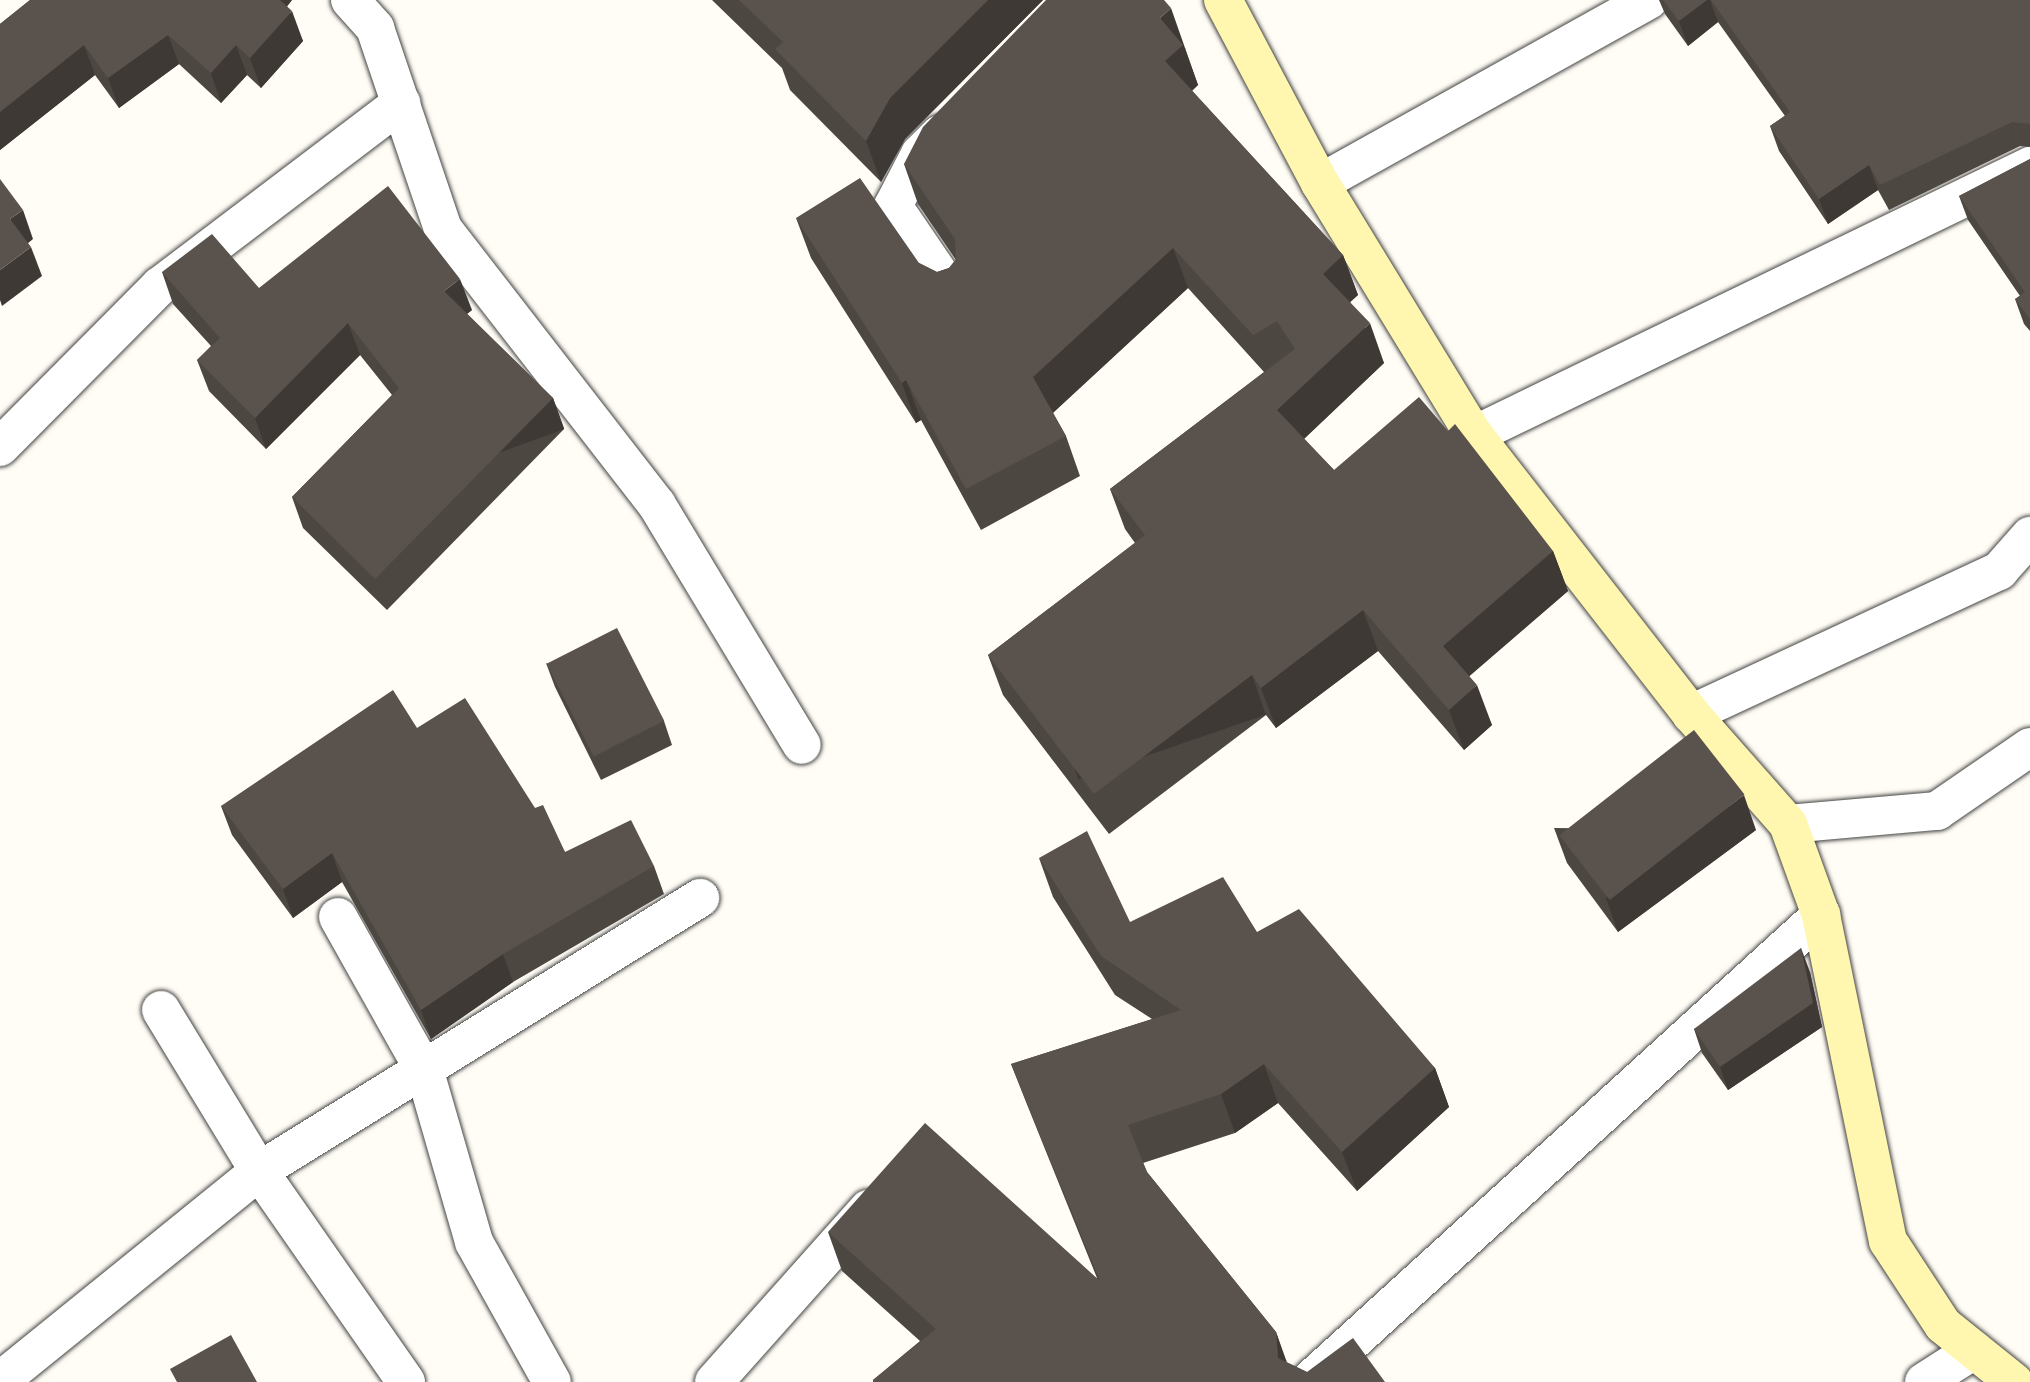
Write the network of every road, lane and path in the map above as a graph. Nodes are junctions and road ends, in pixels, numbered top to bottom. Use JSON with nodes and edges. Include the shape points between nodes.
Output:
{"nodes":[{"id":1,"x":350,"y":0,"type":"edge"},
{"id":2,"x":1223,"y":0,"type":"edge"},
{"id":3,"x":1649,"y":0,"type":"edge"},
{"id":4,"x":401,"y":103,"type":"junction"},
{"id":5,"x":968,"y":106,"type":"edge"},
{"id":6,"x":2030,"y":166,"type":"edge"},
{"id":7,"x":1320,"y":183,"type":"junction"},
{"id":8,"x":951,"y":291,"type":"edge"},
{"id":9,"x":1474,"y":435,"type":"junction"},
{"id":10,"x":0,"y":447,"type":"edge"},
{"id":11,"x":2030,"y":536,"type":"edge"},
{"id":12,"x":1691,"y":715,"type":"junction"},
{"id":13,"x":802,"y":745,"type":"dead end"},
{"id":14,"x":2030,"y":747,"type":"edge"},
{"id":15,"x":1788,"y":824,"type":"junction"},
{"id":16,"x":700,"y":898,"type":"dead end"},
{"id":17,"x":1821,"y":915,"type":"junction"},
{"id":18,"x":338,"y":917,"type":"dead end"},
{"id":19,"x":161,"y":1010,"type":"dead end"},
{"id":20,"x":425,"y":1072,"type":"junction"},
{"id":21,"x":258,"y":1171,"type":"junction"},
{"id":22,"x":890,"y":1185,"type":"edge"},
{"id":23,"x":1975,"y":1350,"type":"junction"},
{"id":24,"x":0,"y":1381,"type":"edge"},
{"id":25,"x":406,"y":1382,"type":"edge"},
{"id":26,"x":552,"y":1382,"type":"edge"},
{"id":27,"x":714,"y":1382,"type":"edge"},
{"id":28,"x":1308,"y":1382,"type":"edge"},
{"id":29,"x":1924,"y":1382,"type":"edge"},
{"id":30,"x":2014,"y":1382,"type":"edge"}],
"edges":[{"from":1,"to":4,"type":"street","via":[[375,28]]},
{"from":2,"to":7,"type":"street"},
{"from":3,"to":7,"type":"street"},
{"from":4,"to":10,"type":"street","via":[[160,286]]},
{"from":4,"to":13,"type":"street","via":[[443,229],[657,505]]},
{"from":5,"to":8,"type":"street","via":[[920,154],[893,206]]},
{"from":6,"to":9,"type":"street"},
{"from":7,"to":9,"type":"street"},
{"from":9,"to":12,"type":"street"},
{"from":11,"to":12,"type":"street","via":[[1998,571]]},
{"from":12,"to":15,"type":"street"},
{"from":14,"to":15,"type":"street","via":[[1937,811]]},
{"from":15,"to":17,"type":"street"},
{"from":16,"to":20,"type":"street"},
{"from":17,"to":23,"type":"street","via":[[1888,1241],[1943,1325]]},
{"from":17,"to":28,"type":"street"},
{"from":18,"to":20,"type":"street"},
{"from":19,"to":21,"type":"street"},
{"from":20,"to":21,"type":"street"},
{"from":20,"to":26,"type":"street","via":[[474,1242]]},
{"from":21,"to":24,"type":"street"},
{"from":21,"to":25,"type":"street"},
{"from":22,"to":27,"type":"street"},
{"from":23,"to":29,"type":"street"},
{"from":23,"to":30,"type":"street"}]}
